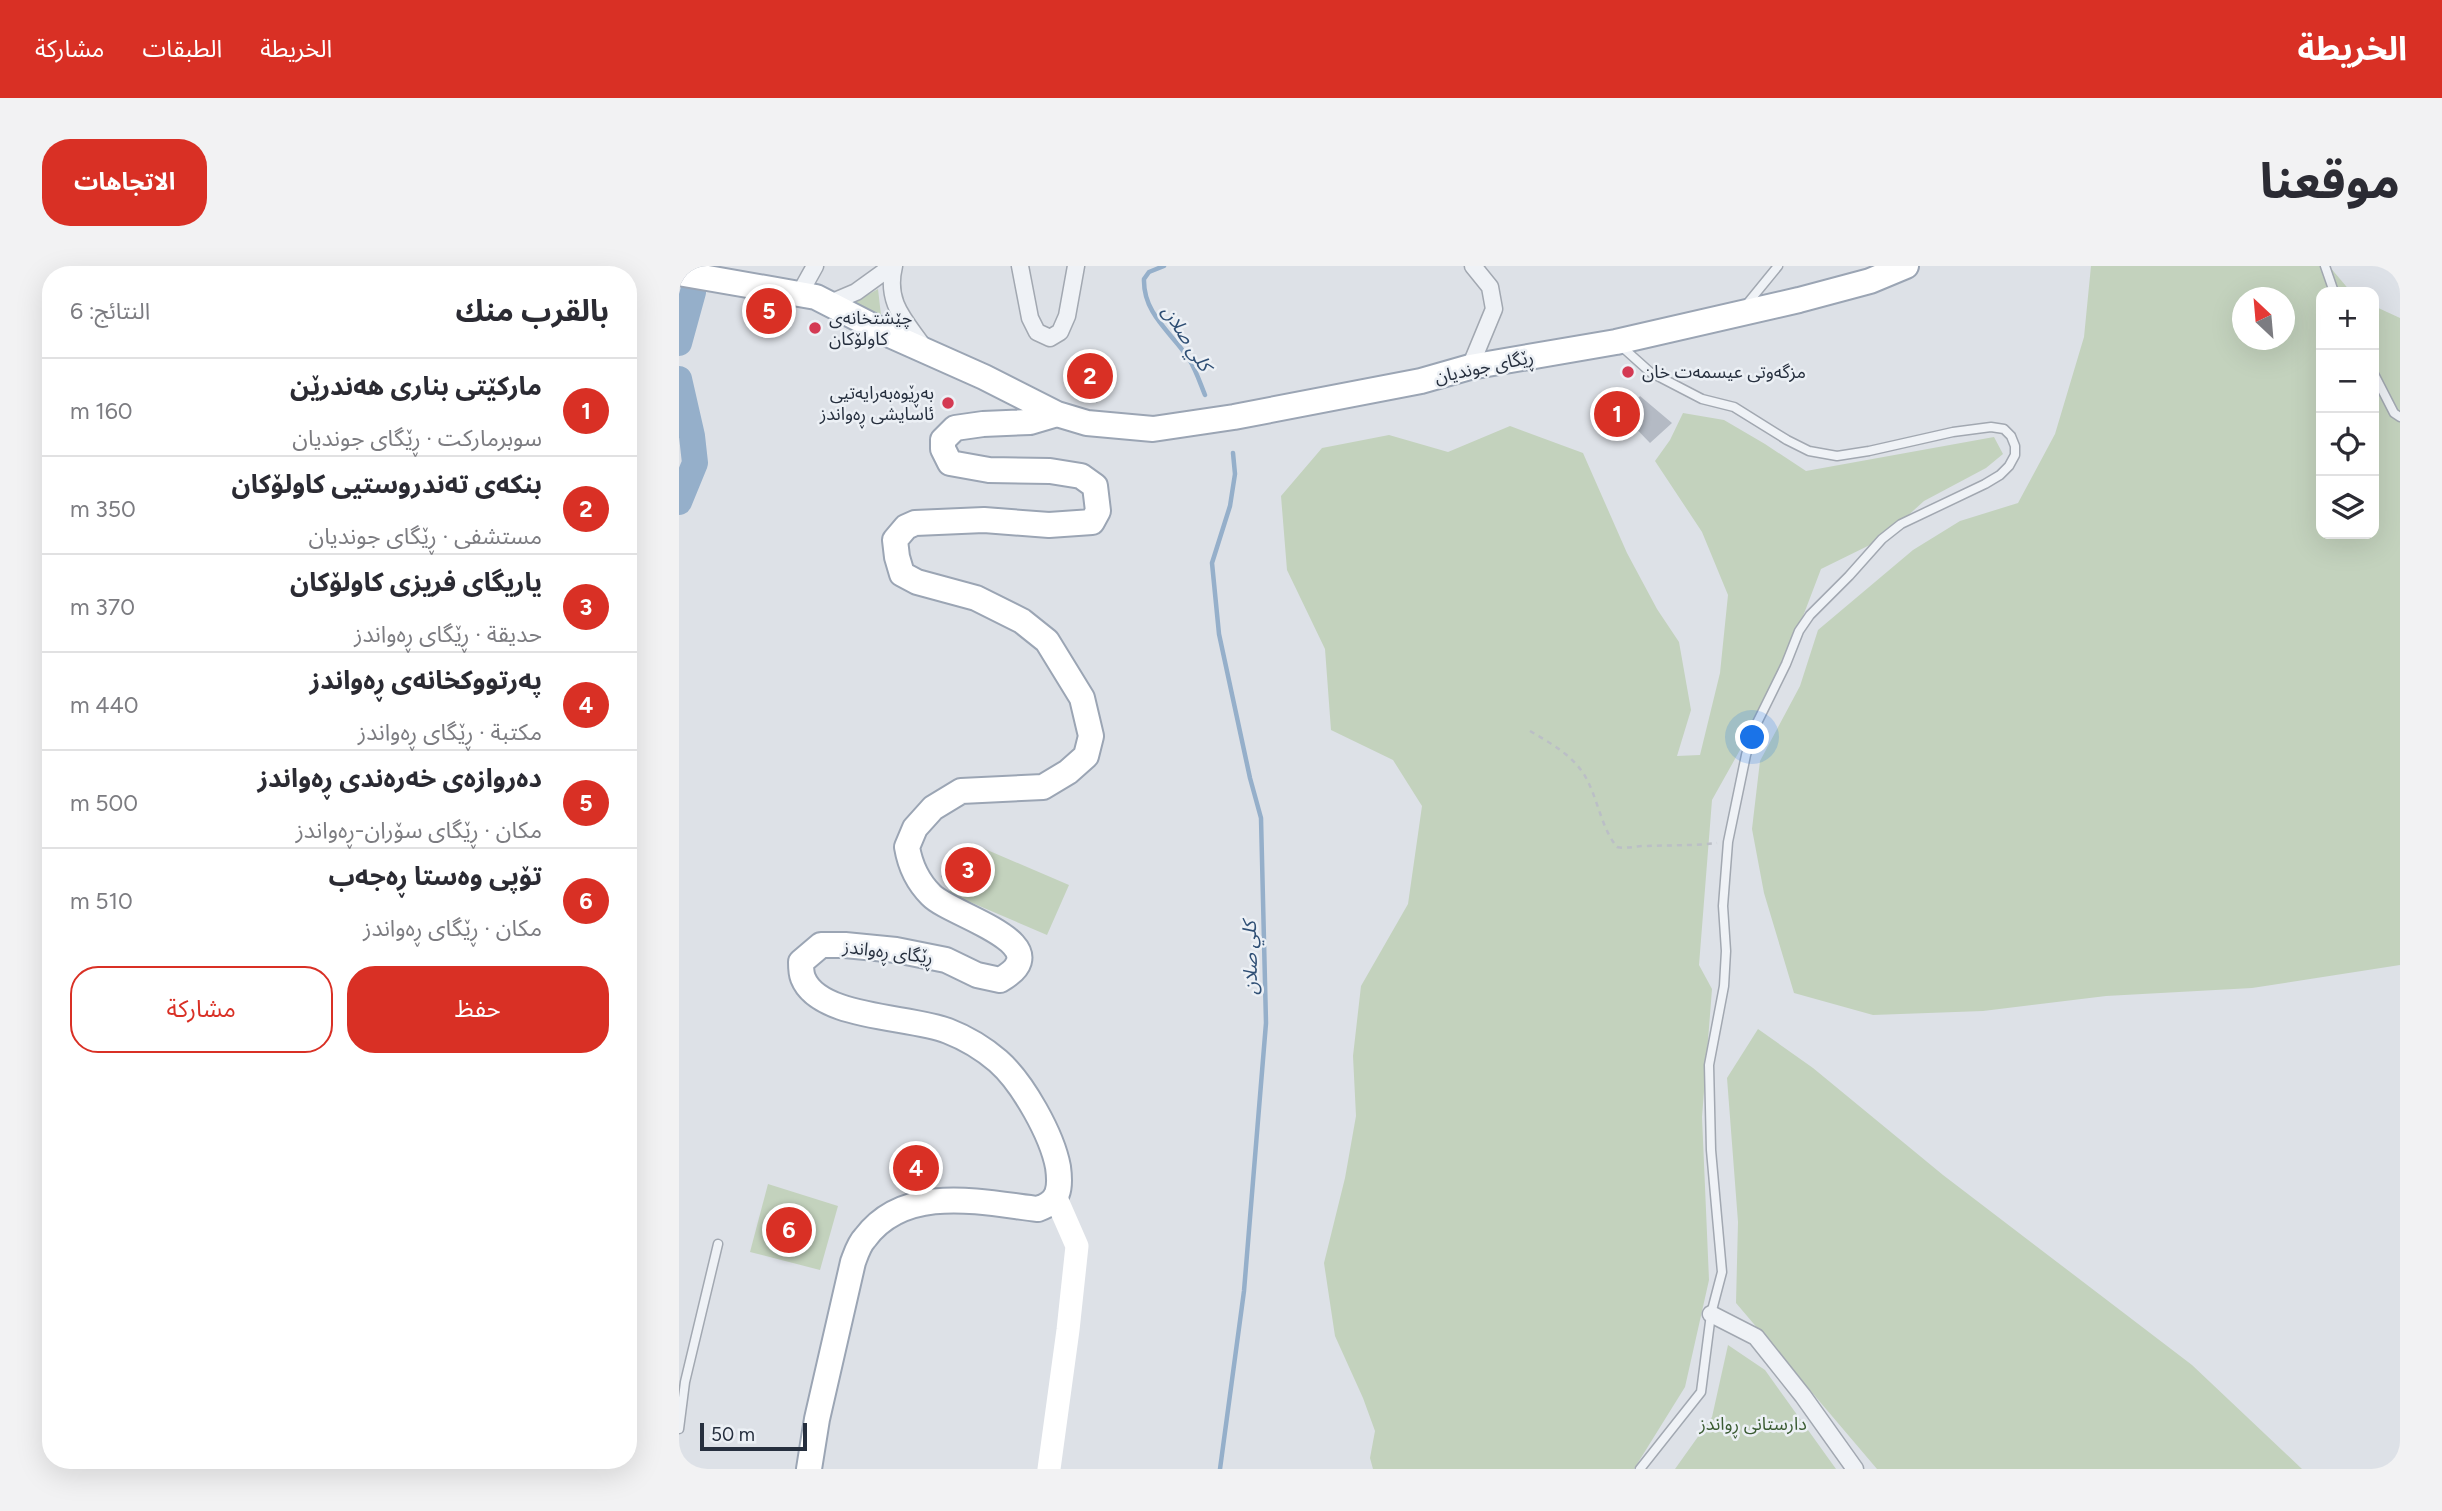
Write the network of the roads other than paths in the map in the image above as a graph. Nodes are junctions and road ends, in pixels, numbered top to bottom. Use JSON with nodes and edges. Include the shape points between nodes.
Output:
{"nodes":[{"id":1,"x":815,"y":266,"type":"edge"},
{"id":2,"x":893,"y":266,"type":"edge"},
{"id":3,"x":1020,"y":266,"type":"edge"},
{"id":4,"x":1076,"y":266,"type":"edge"},
{"id":5,"x":1473,"y":266,"type":"edge"},
{"id":6,"x":1778,"y":266,"type":"edge"},
{"id":7,"x":1906,"y":266,"type":"edge"},
{"id":8,"x":2325,"y":266,"type":"edge"},
{"id":9,"x":679,"y":273,"type":"edge"},
{"id":10,"x":2332,"y":287,"type":"edge"},
{"id":11,"x":800,"y":293,"type":"junction"},
{"id":12,"x":830,"y":303,"type":"junction"},
{"id":13,"x":1740,"y":313,"type":"junction"},
{"id":14,"x":1616,"y":342,"type":"junction"},
{"id":15,"x":928,"y":354,"type":"junction"},
{"id":16,"x":1470,"y":368,"type":"junction"},
{"id":17,"x":2379,"y":384,"type":"edge"},
{"id":18,"x":1057,"y":414,"type":"junction"},
{"id":19,"x":2400,"y":417,"type":"edge"},
{"id":20,"x":1056,"y":1198,"type":"junction"},
{"id":21,"x":718,"y":1244,"type":"dead end"},
{"id":22,"x":1710,"y":1314,"type":"junction"},
{"id":23,"x":679,"y":1429,"type":"edge"},
{"id":24,"x":809,"y":1469,"type":"edge"},
{"id":25,"x":1049,"y":1469,"type":"edge"},
{"id":26,"x":1640,"y":1469,"type":"edge"},
{"id":27,"x":1855,"y":1469,"type":"edge"}],
"edges":[{"from":1,"to":11,"type":"street"},
{"from":2,"to":12,"type":"street","via":[[856,292]]},
{"from":2,"to":15,"type":"street","via":[[890,287],[895,306]]},
{"from":3,"to":4,"type":"street","via":[[1030,318],[1037,332],[1050,338],[1060,332],[1067,316]]},
{"from":5,"to":16,"type":"street","via":[[1490,287],[1494,309]]},
{"from":6,"to":13,"type":"lane"},
{"from":7,"to":13,"type":"main road","name":"ڕێگای جوندیان","via":[[1870,281]]},
{"from":8,"to":10,"type":"lane"},
{"from":9,"to":11,"type":"main road","name":"ڕێگای جوندیان"},
{"from":11,"to":12,"type":"main road","name":"ڕێگای جوندیان"},
{"from":12,"to":15,"type":"main road","name":"ڕێگای جوندیان"},
{"from":13,"to":14,"type":"main road","name":"ڕێگای جوندیان"},
{"from":14,"to":16,"type":"main road","name":"ڕێگای جوندیان"},
{"from":14,"to":22,"type":"lane","via":[[1650,372],[1702,399],[1734,407],[1809,451],[1837,456],[1991,427],[2004,429],[2015,446],[2015,455],[2000,475],[1911,519],[1882,539],[1810,615],[1798,631],[1754,729],[1728,842],[1724,986],[1709,1065],[1722,1272]]},
{"from":15,"to":18,"type":"main road","name":"ڕێگای جوندیان"},
{"from":16,"to":18,"type":"main road","name":"ڕێگای جوندیان","via":[[1421,381],[1153,429],[1111,427]]},
{"from":17,"to":19,"type":"lane"},
{"from":18,"to":20,"type":"main road","name":"ڕێگای ڕەواندز","via":[[1030,422],[955,428],[943,440],[943,449],[950,463],[969,468],[1081,476],[1095,486],[1098,511],[1092,522],[915,523],[895,540],[902,574],[976,598],[1022,621],[1047,641],[1082,698],[1088,717],[1091,736],[1086,756],[1068,772],[1043,787],[961,791],[933,808],[915,828],[907,847],[915,873],[932,897],[1009,939],[1020,952],[1020,963],[1000,981],[946,960],[845,945],[821,945],[801,962],[802,978],[813,993],[832,1004],[945,1030],[998,1061],[1039,1120],[1056,1158]]},
{"from":20,"to":24,"type":"main road","via":[[1038,1209],[939,1200],[905,1206],[864,1238],[853,1262]]},
{"from":20,"to":25,"type":"street","via":[[1077,1246]]},
{"from":21,"to":23,"type":"lane","via":[[685,1382]]},
{"from":22,"to":26,"type":"lane","via":[[1700,1392]]},
{"from":22,"to":27,"type":"street","via":[[1756,1337]]}]}
